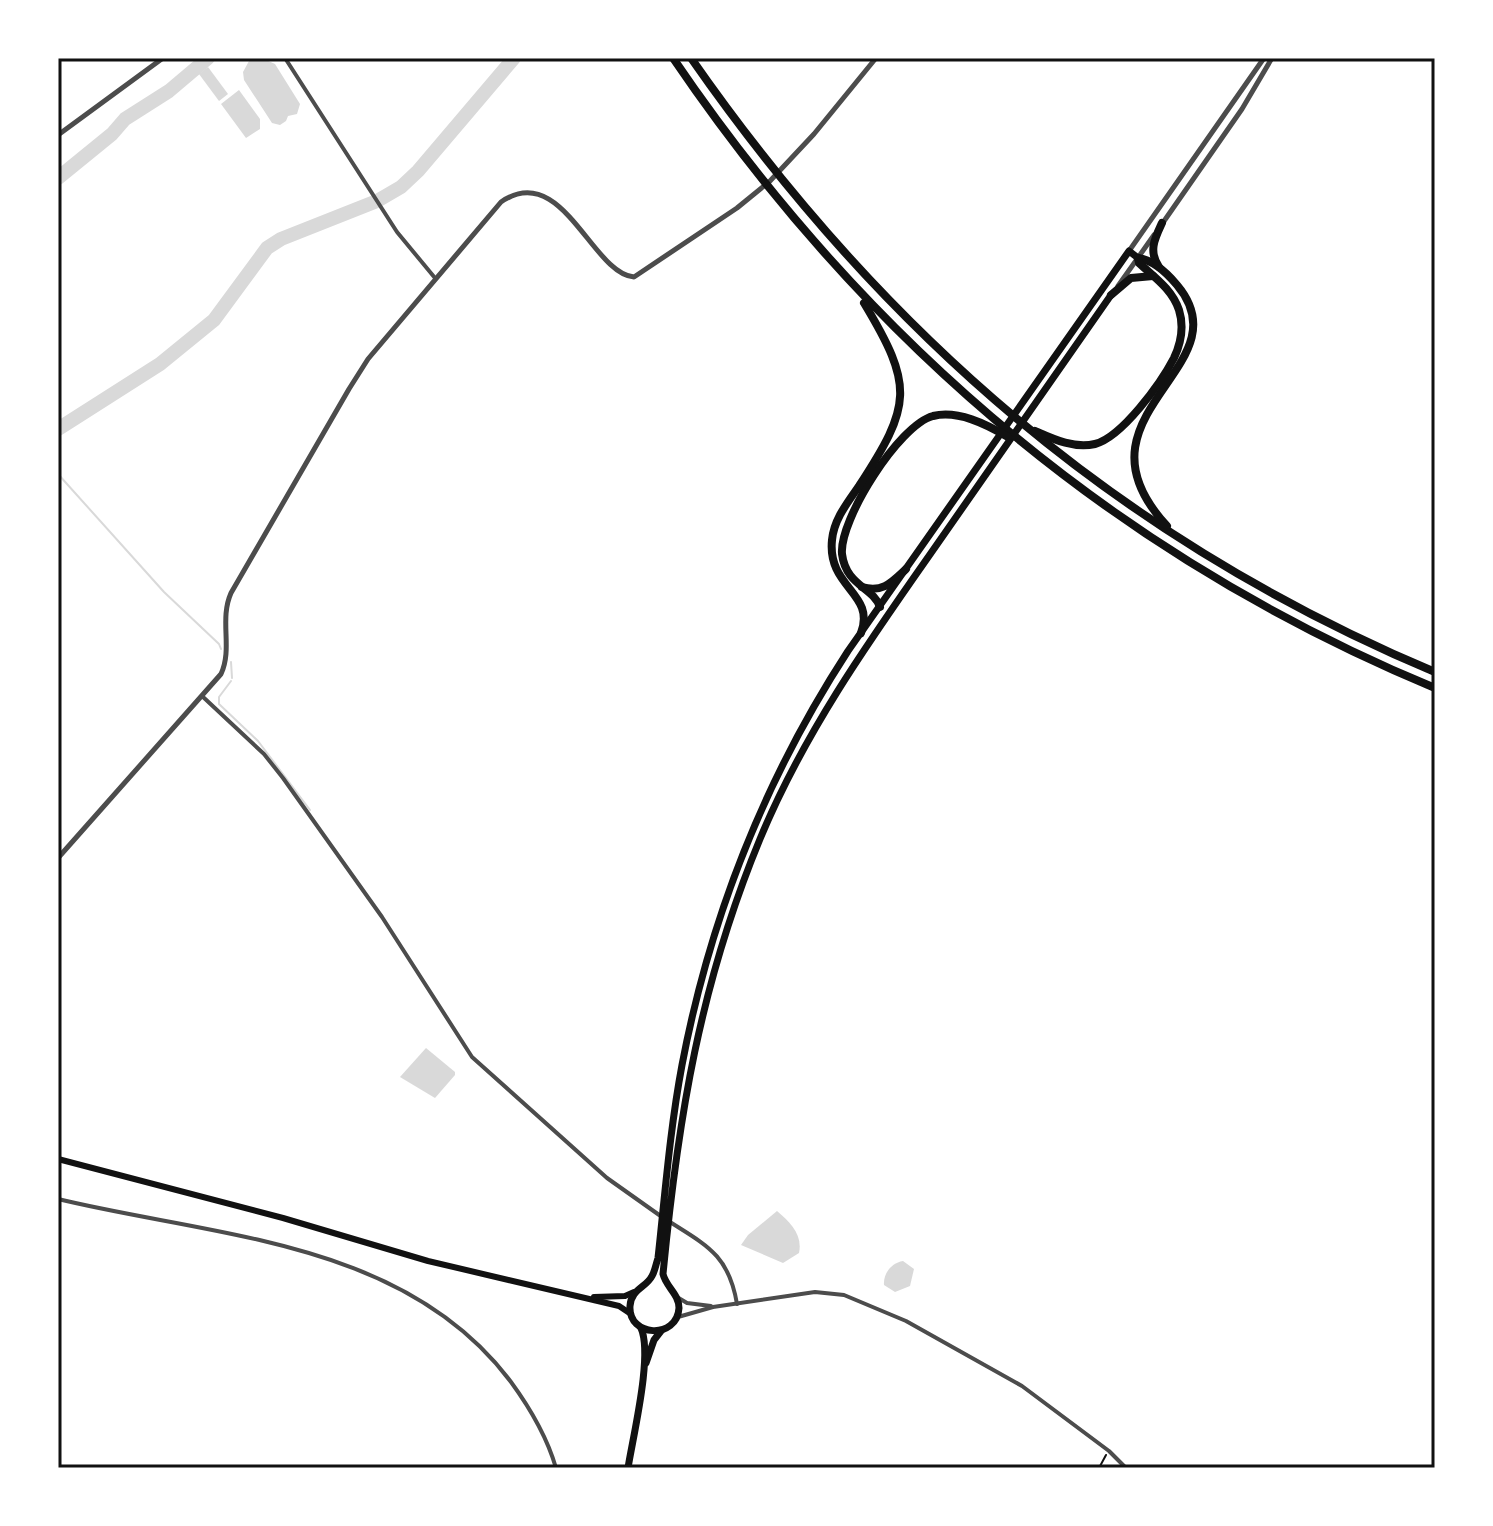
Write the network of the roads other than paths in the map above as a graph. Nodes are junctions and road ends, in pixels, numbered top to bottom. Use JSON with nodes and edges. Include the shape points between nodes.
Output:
{"nodes":[{"id":1,"x":163,"y":58,"type":"edge"},
{"id":2,"x":285,"y":58,"type":"edge"},
{"id":3,"x":673,"y":58,"type":"edge"},
{"id":4,"x":691,"y":58,"type":"edge"},
{"id":5,"x":876,"y":58,"type":"edge"},
{"id":6,"x":1264,"y":58,"type":"edge"},
{"id":7,"x":1272,"y":58,"type":"edge"},
{"id":8,"x":58,"y":135,"type":"edge"},
{"id":9,"x":1162,"y":223,"type":"junction"},
{"id":10,"x":1129,"y":251,"type":"junction"},
{"id":11,"x":1138,"y":258,"type":"junction"},
{"id":12,"x":1157,"y":272,"type":"junction"},
{"id":13,"x":435,"y":278,"type":"junction"},
{"id":14,"x":856,"y":289,"type":"junction"},
{"id":15,"x":1111,"y":295,"type":"junction"},
{"id":16,"x":1024,"y":426,"type":"junction"},
{"id":17,"x":1031,"y":450,"type":"junction"},
{"id":18,"x":1178,"y":538,"type":"junction"},
{"id":19,"x":906,"y":569,"type":"junction"},
{"id":20,"x":856,"y":589,"type":"junction"},
{"id":21,"x":880,"y":607,"type":"junction"},
{"id":22,"x":889,"y":613,"type":"junction"},
{"id":23,"x":861,"y":633,"type":"junction"},
{"id":24,"x":1435,"y":672,"type":"edge"},
{"id":25,"x":1435,"y":688,"type":"edge"},
{"id":26,"x":202,"y":696,"type":"junction"},
{"id":27,"x":58,"y":858,"type":"edge"},
{"id":28,"x":58,"y":1159,"type":"edge"},
{"id":29,"x":58,"y":1199,"type":"edge"},
{"id":30,"x":667,"y":1209,"type":"junction"},
{"id":31,"x":665,"y":1228,"type":"junction"},
{"id":32,"x":644,"y":1285,"type":"junction"},
{"id":33,"x":670,"y":1288,"type":"junction"},
{"id":34,"x":636,"y":1290,"type":"junction"},
{"id":35,"x":676,"y":1295,"type":"junction"},
{"id":36,"x":583,"y":1297,"type":"junction"},
{"id":37,"x":737,"y":1304,"type":"junction"},
{"id":38,"x":713,"y":1307,"type":"junction"},
{"id":39,"x":631,"y":1314,"type":"junction"},
{"id":40,"x":675,"y":1320,"type":"junction"},
{"id":41,"x":638,"y":1325,"type":"junction"},
{"id":42,"x":664,"y":1329,"type":"junction"},
{"id":43,"x":643,"y":1373,"type":"junction"},
{"id":44,"x":556,"y":1468,"type":"edge"},
{"id":45,"x":628,"y":1468,"type":"edge"},
{"id":46,"x":1126,"y":1468,"type":"edge"}],
"edges":[{"from":1,"to":8,"type":"street"},
{"from":2,"to":13,"type":"street","via":[[397,232]]},
{"from":3,"to":14,"type":"highway","via":[[767,186]]},
{"from":4,"to":16,"type":"highway","via":[[842,252],[921,334]]},
{"from":5,"to":13,"type":"street","via":[[794,157],[748,199],[642,273],[631,277],[616,268],[551,201],[516,194],[488,215]]},
{"from":6,"to":10,"type":"street"},
{"from":7,"to":9,"type":"street"},
{"from":9,"to":11,"type":"street"},
{"from":9,"to":12,"type":"highway","via":[[1152,246]]},
{"from":10,"to":11,"type":"main road"},
{"from":10,"to":19,"type":"main road"},
{"from":11,"to":12,"type":"highway"},
{"from":11,"to":15,"type":"street"},
{"from":12,"to":15,"type":"highway","via":[[1131,278]]},
{"from":12,"to":16,"type":"highway","via":[[1178,306],[1180,339],[1174,359],[1130,420],[1113,436],[1087,445],[1055,440]]},
{"from":12,"to":18,"type":"highway","via":[[1175,282],[1186,300],[1191,337],[1184,359],[1141,423],[1134,468],[1143,496]]},
{"from":13,"to":26,"type":"street","via":[[368,359],[233,589],[225,612],[225,662]]},
{"from":14,"to":17,"type":"highway","via":[[933,367]]},
{"from":14,"to":20,"type":"highway","via":[[891,348],[900,398],[888,439],[833,532],[837,572]]},
{"from":15,"to":22,"type":"main road"},
{"from":16,"to":18,"type":"highway"},
{"from":17,"to":20,"type":"highway","via":[[989,426],[953,415],[932,416],[913,426],[895,445],[843,534],[843,560]]},
{"from":17,"to":25,"type":"highway","via":[[1143,533],[1237,591]]},
{"from":18,"to":24,"type":"highway","via":[[1310,613]]},
{"from":19,"to":20,"type":"highway","via":[[882,588]]},
{"from":19,"to":21,"type":"main road"},
{"from":20,"to":21,"type":"highway"},
{"from":20,"to":23,"type":"highway","via":[[865,618]]},
{"from":21,"to":22,"type":"main road"},
{"from":21,"to":23,"type":"main road"},
{"from":22,"to":30,"type":"main road","via":[[803,751],[742,885],[696,1035]]},
{"from":23,"to":30,"type":"main road","via":[[780,770],[719,919],[681,1068]]},
{"from":26,"to":27,"type":"street"},
{"from":26,"to":37,"type":"street","via":[[283,778],[382,917],[472,1057],[607,1178],[715,1253],[729,1271]]},
{"from":28,"to":36,"type":"main road"},
{"from":29,"to":44,"type":"street","via":[[307,1251],[411,1295],[462,1330],[504,1373],[535,1418]]},
{"from":30,"to":31,"type":"main road"},
{"from":31,"to":32,"type":"main road","via":[[652,1277]]},
{"from":31,"to":33,"type":"main road","via":[[663,1274]]},
{"from":32,"to":33,"type":"main road","via":[[656,1282]]},
{"from":32,"to":34,"type":"main road"},
{"from":33,"to":35,"type":"main road"},
{"from":34,"to":36,"type":"main road","via":[[625,1296]]},
{"from":34,"to":39,"type":"main road"},
{"from":35,"to":38,"type":"street","via":[[687,1303]]},
{"from":35,"to":40,"type":"main road"},
{"from":36,"to":39,"type":"main road"},
{"from":37,"to":38,"type":"street"},
{"from":37,"to":46,"type":"street","via":[[822,1292],[864,1303],[1022,1386]]},
{"from":38,"to":40,"type":"street"},
{"from":39,"to":41,"type":"main road"},
{"from":40,"to":42,"type":"main road"},
{"from":41,"to":42,"type":"main road"},
{"from":41,"to":43,"type":"main road","via":[[644,1338]]},
{"from":42,"to":43,"type":"main road","via":[[654,1340]]},
{"from":43,"to":45,"type":"main road"}]}
